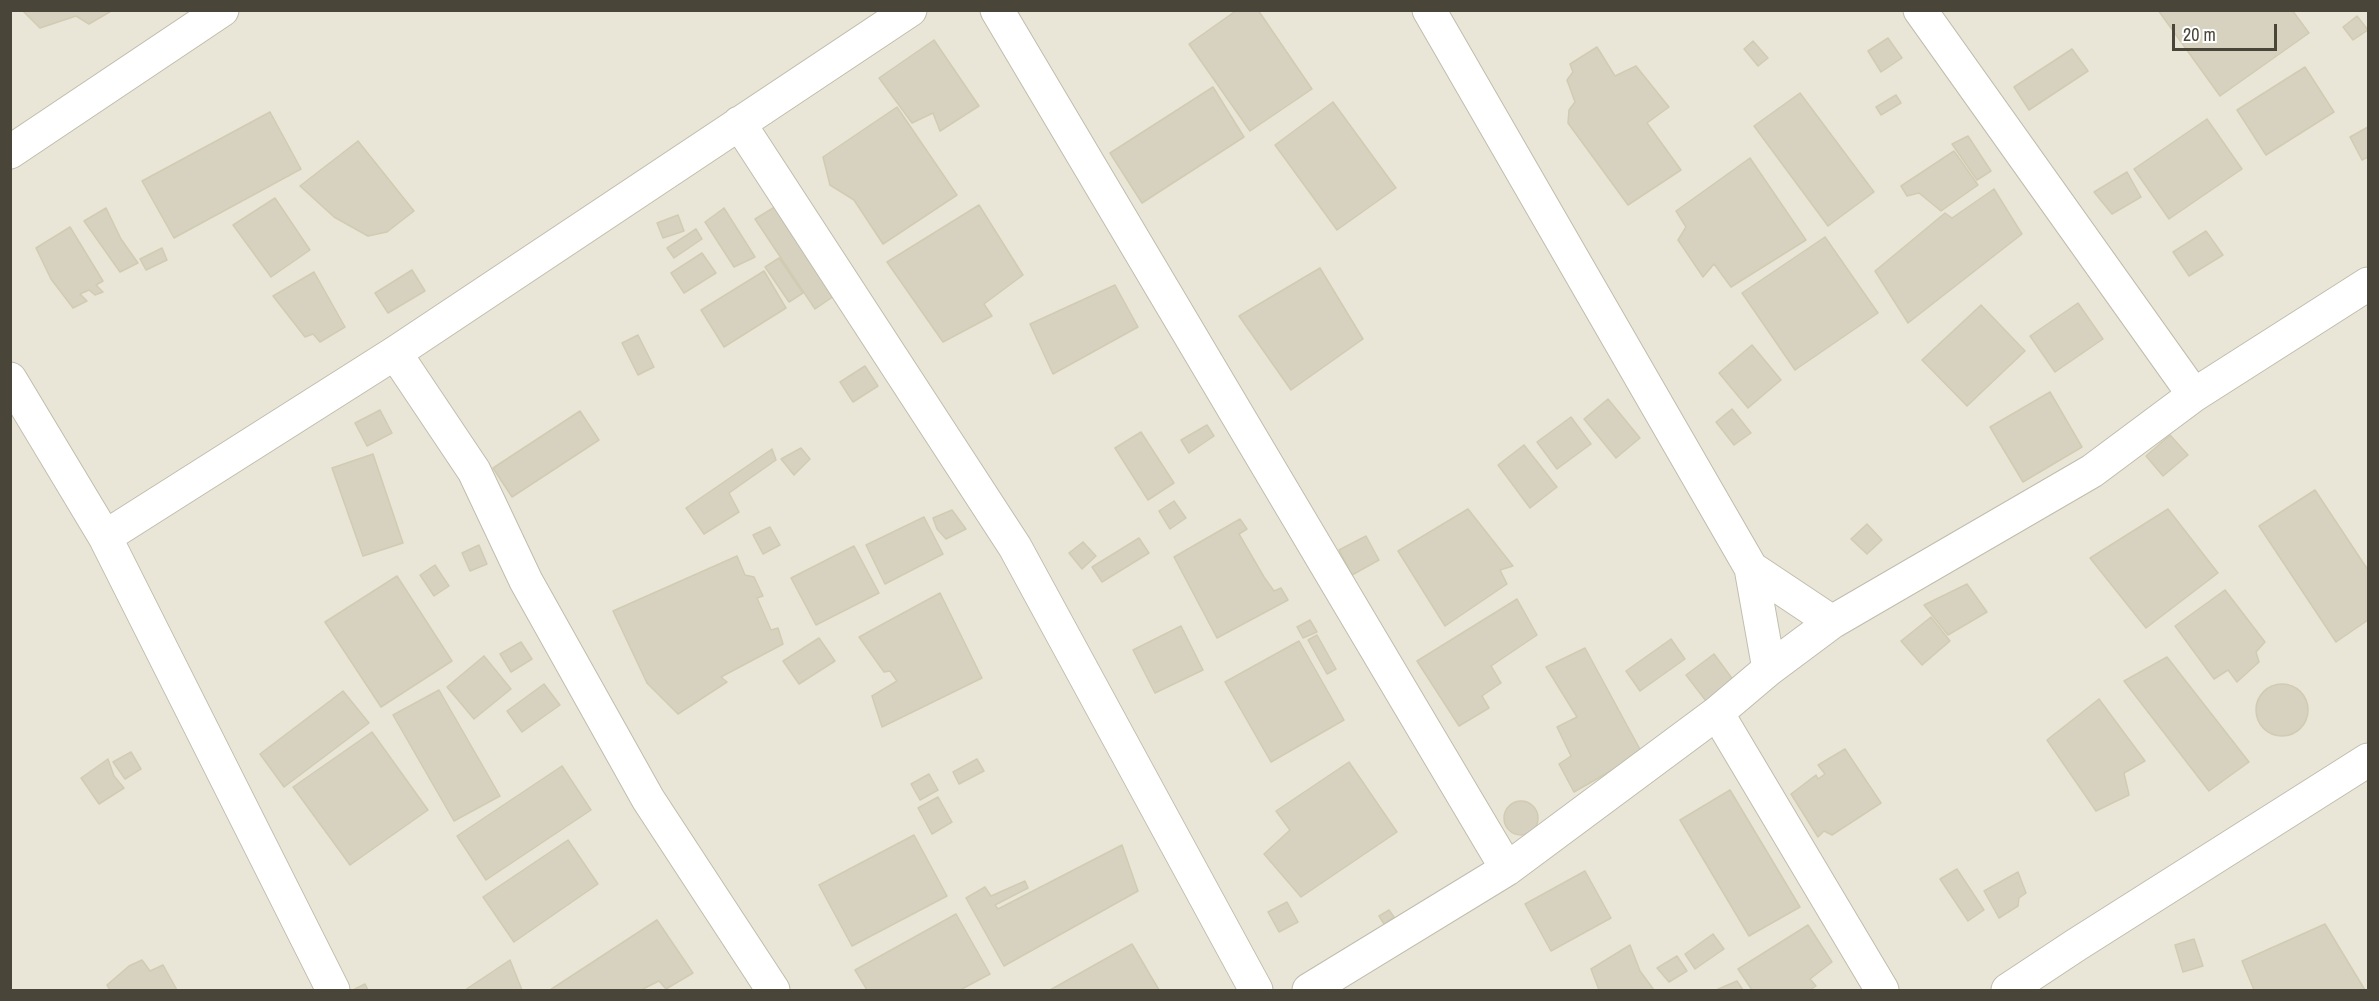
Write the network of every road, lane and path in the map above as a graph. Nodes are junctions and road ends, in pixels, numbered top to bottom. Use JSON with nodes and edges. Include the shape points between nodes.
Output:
{"nodes":[{"id":1,"x":222,"y":10,"type":"edge"},
{"id":2,"x":910,"y":10,"type":"edge"},
{"id":3,"x":998,"y":10,"type":"edge"},
{"id":4,"x":1429,"y":10,"type":"edge"},
{"id":5,"x":1920,"y":10,"type":"edge"},
{"id":6,"x":739,"y":123,"type":"junction"},
{"id":7,"x":10,"y":152,"type":"edge"},
{"id":8,"x":2368,"y":284,"type":"edge"},
{"id":9,"x":395,"y":353,"type":"junction"},
{"id":10,"x":10,"y":379,"type":"edge"},
{"id":11,"x":2194,"y":395,"type":"junction"},
{"id":12,"x":105,"y":537,"type":"junction"},
{"id":13,"x":1751,"y":568,"type":"junction"},
{"id":14,"x":1832,"y":622,"type":"junction"},
{"id":15,"x":1769,"y":669,"type":"junction"},
{"id":16,"x":1717,"y":713,"type":"junction"},
{"id":17,"x":2368,"y":760,"type":"edge"},
{"id":18,"x":1507,"y":869,"type":"junction"},
{"id":19,"x":333,"y":990,"type":"edge"},
{"id":20,"x":773,"y":990,"type":"edge"},
{"id":21,"x":1256,"y":990,"type":"edge"},
{"id":22,"x":1309,"y":990,"type":"edge"},
{"id":23,"x":1882,"y":990,"type":"edge"},
{"id":24,"x":2008,"y":990,"type":"edge"}],
"edges":[{"from":1,"to":7,"type":"street"},
{"from":2,"to":6,"type":"street"},
{"from":3,"to":18,"type":"street"},
{"from":4,"to":13,"type":"street"},
{"from":5,"to":11,"type":"street"},
{"from":6,"to":9,"type":"street"},
{"from":6,"to":21,"type":"street","via":[[1015,547]]},
{"from":8,"to":11,"type":"street"},
{"from":9,"to":12,"type":"street"},
{"from":9,"to":20,"type":"street","via":[[474,471],[526,581],[648,799]]},
{"from":10,"to":12,"type":"street"},
{"from":11,"to":14,"type":"street","via":[[2092,471]]},
{"from":12,"to":19,"type":"street"},
{"from":13,"to":14,"type":"street"},
{"from":13,"to":15,"type":"street"},
{"from":14,"to":15,"type":"street"},
{"from":15,"to":16,"type":"street"},
{"from":16,"to":18,"type":"street"},
{"from":16,"to":23,"type":"street"},
{"from":17,"to":24,"type":"street"},
{"from":18,"to":22,"type":"street"}]}
